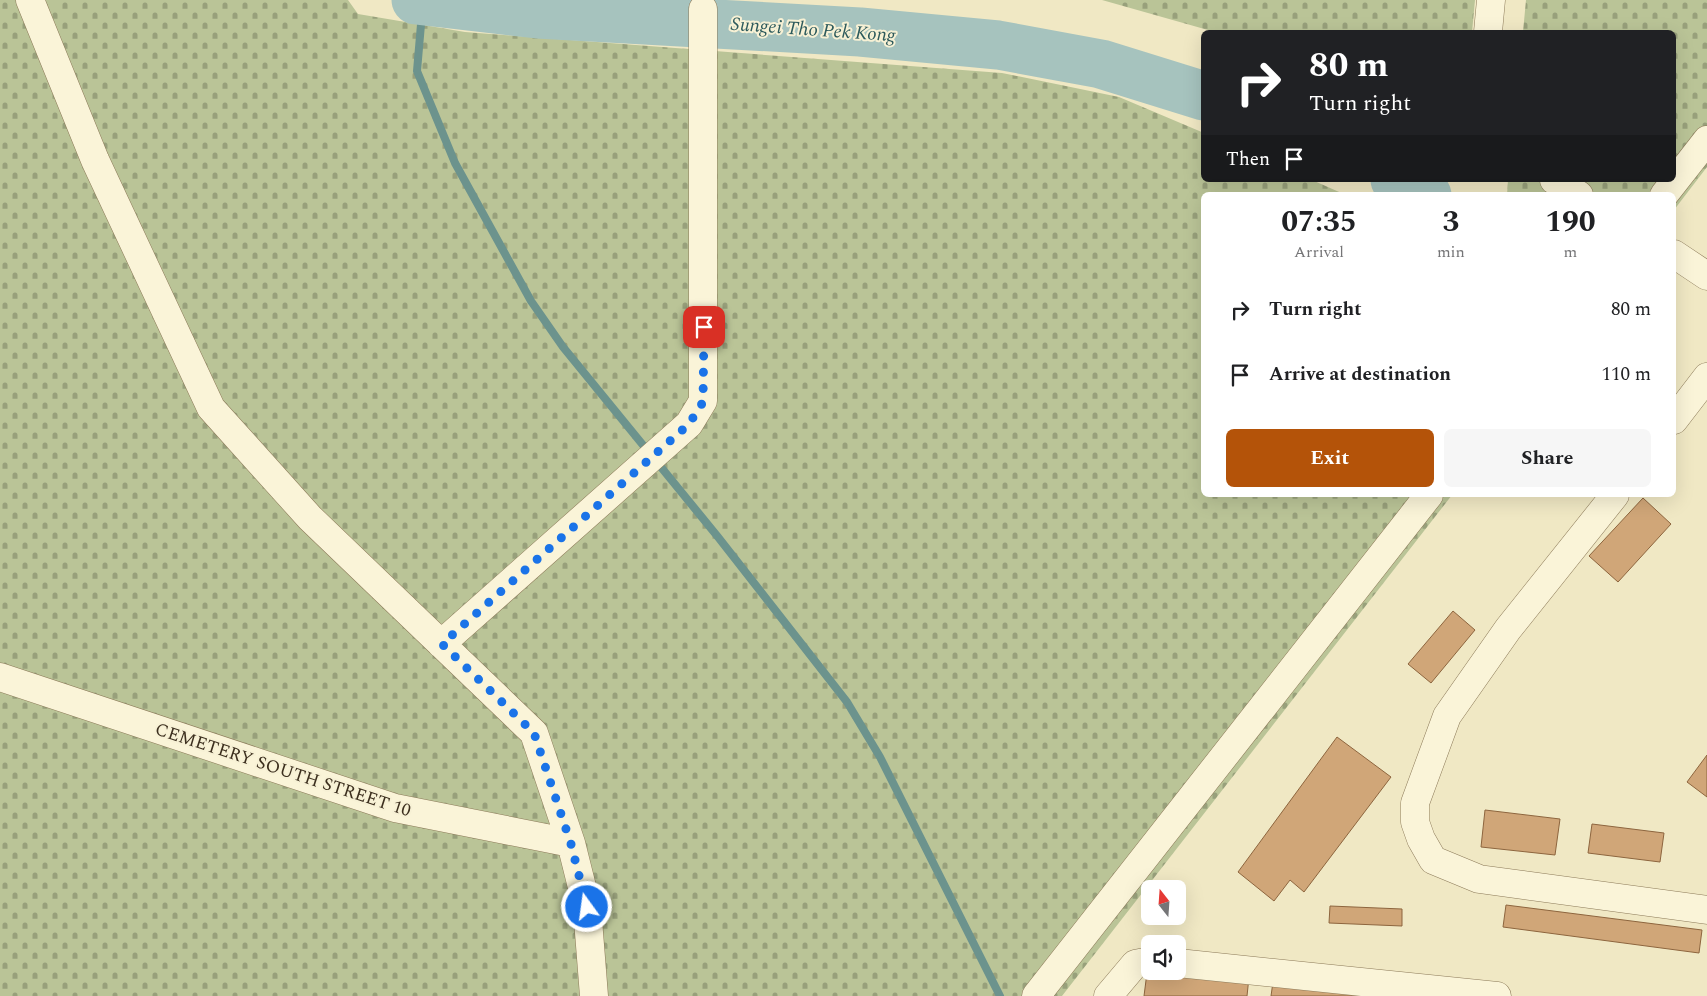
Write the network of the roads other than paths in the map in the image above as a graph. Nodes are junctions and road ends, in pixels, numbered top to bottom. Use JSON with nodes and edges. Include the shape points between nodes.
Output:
{"nodes":[{"id":1,"x":30,"y":0,"type":"edge"},
{"id":2,"x":1491,"y":0,"type":"edge"},
{"id":3,"x":703,"y":22,"type":"dead end"},
{"id":4,"x":1488,"y":30,"type":"edge"},
{"id":5,"x":1707,"y":140,"type":"edge"},
{"id":6,"x":1676,"y":180,"type":"edge"},
{"id":7,"x":1557,"y":182,"type":"edge"},
{"id":8,"x":1674,"y":182,"type":"edge"},
{"id":9,"x":1574,"y":192,"type":"edge"},
{"id":10,"x":1666,"y":192,"type":"edge"},
{"id":11,"x":1676,"y":255,"type":"edge"},
{"id":12,"x":1707,"y":276,"type":"edge"},
{"id":13,"x":1707,"y":377,"type":"edge"},
{"id":14,"x":1676,"y":417,"type":"edge"},
{"id":15,"x":1427,"y":497,"type":"edge"},
{"id":16,"x":1613,"y":497,"type":"edge"},
{"id":17,"x":442,"y":644,"type":"junction"},
{"id":18,"x":0,"y":677,"type":"edge"},
{"id":19,"x":571,"y":844,"type":"junction"},
{"id":20,"x":1707,"y":910,"type":"edge"},
{"id":21,"x":1141,"y":963,"type":"edge"},
{"id":22,"x":1186,"y":964,"type":"edge"},
{"id":23,"x":594,"y":996,"type":"edge"},
{"id":24,"x":1036,"y":996,"type":"edge"},
{"id":25,"x":1108,"y":996,"type":"edge"},
{"id":26,"x":1497,"y":996,"type":"edge"}],
"edges":[{"from":1,"to":17,"type":"lane","via":[[95,160],[211,408],[310,518]]},
{"from":2,"to":4,"type":"lane"},
{"from":3,"to":17,"type":"lane","via":[[703,402],[689,424]]},
{"from":5,"to":6,"type":"lane"},
{"from":7,"to":9,"type":"lane"},
{"from":8,"to":10,"type":"lane"},
{"from":11,"to":12,"type":"lane"},
{"from":13,"to":14,"type":"lane"},
{"from":15,"to":24,"type":"lane"},
{"from":16,"to":20,"type":"lane","via":[[1508,629],[1447,716],[1415,803],[1415,822],[1433,860],[1479,879]]},
{"from":17,"to":19,"type":"lane","via":[[534,733]]},
{"from":18,"to":19,"type":"lane","name":"CEMETERY SOUTH STREET 10","via":[[395,808]]},
{"from":19,"to":23,"type":"lane","via":[[587,907]]},
{"from":21,"to":25,"type":"lane","via":[[1136,964]]},
{"from":22,"to":26,"type":"lane"}]}
